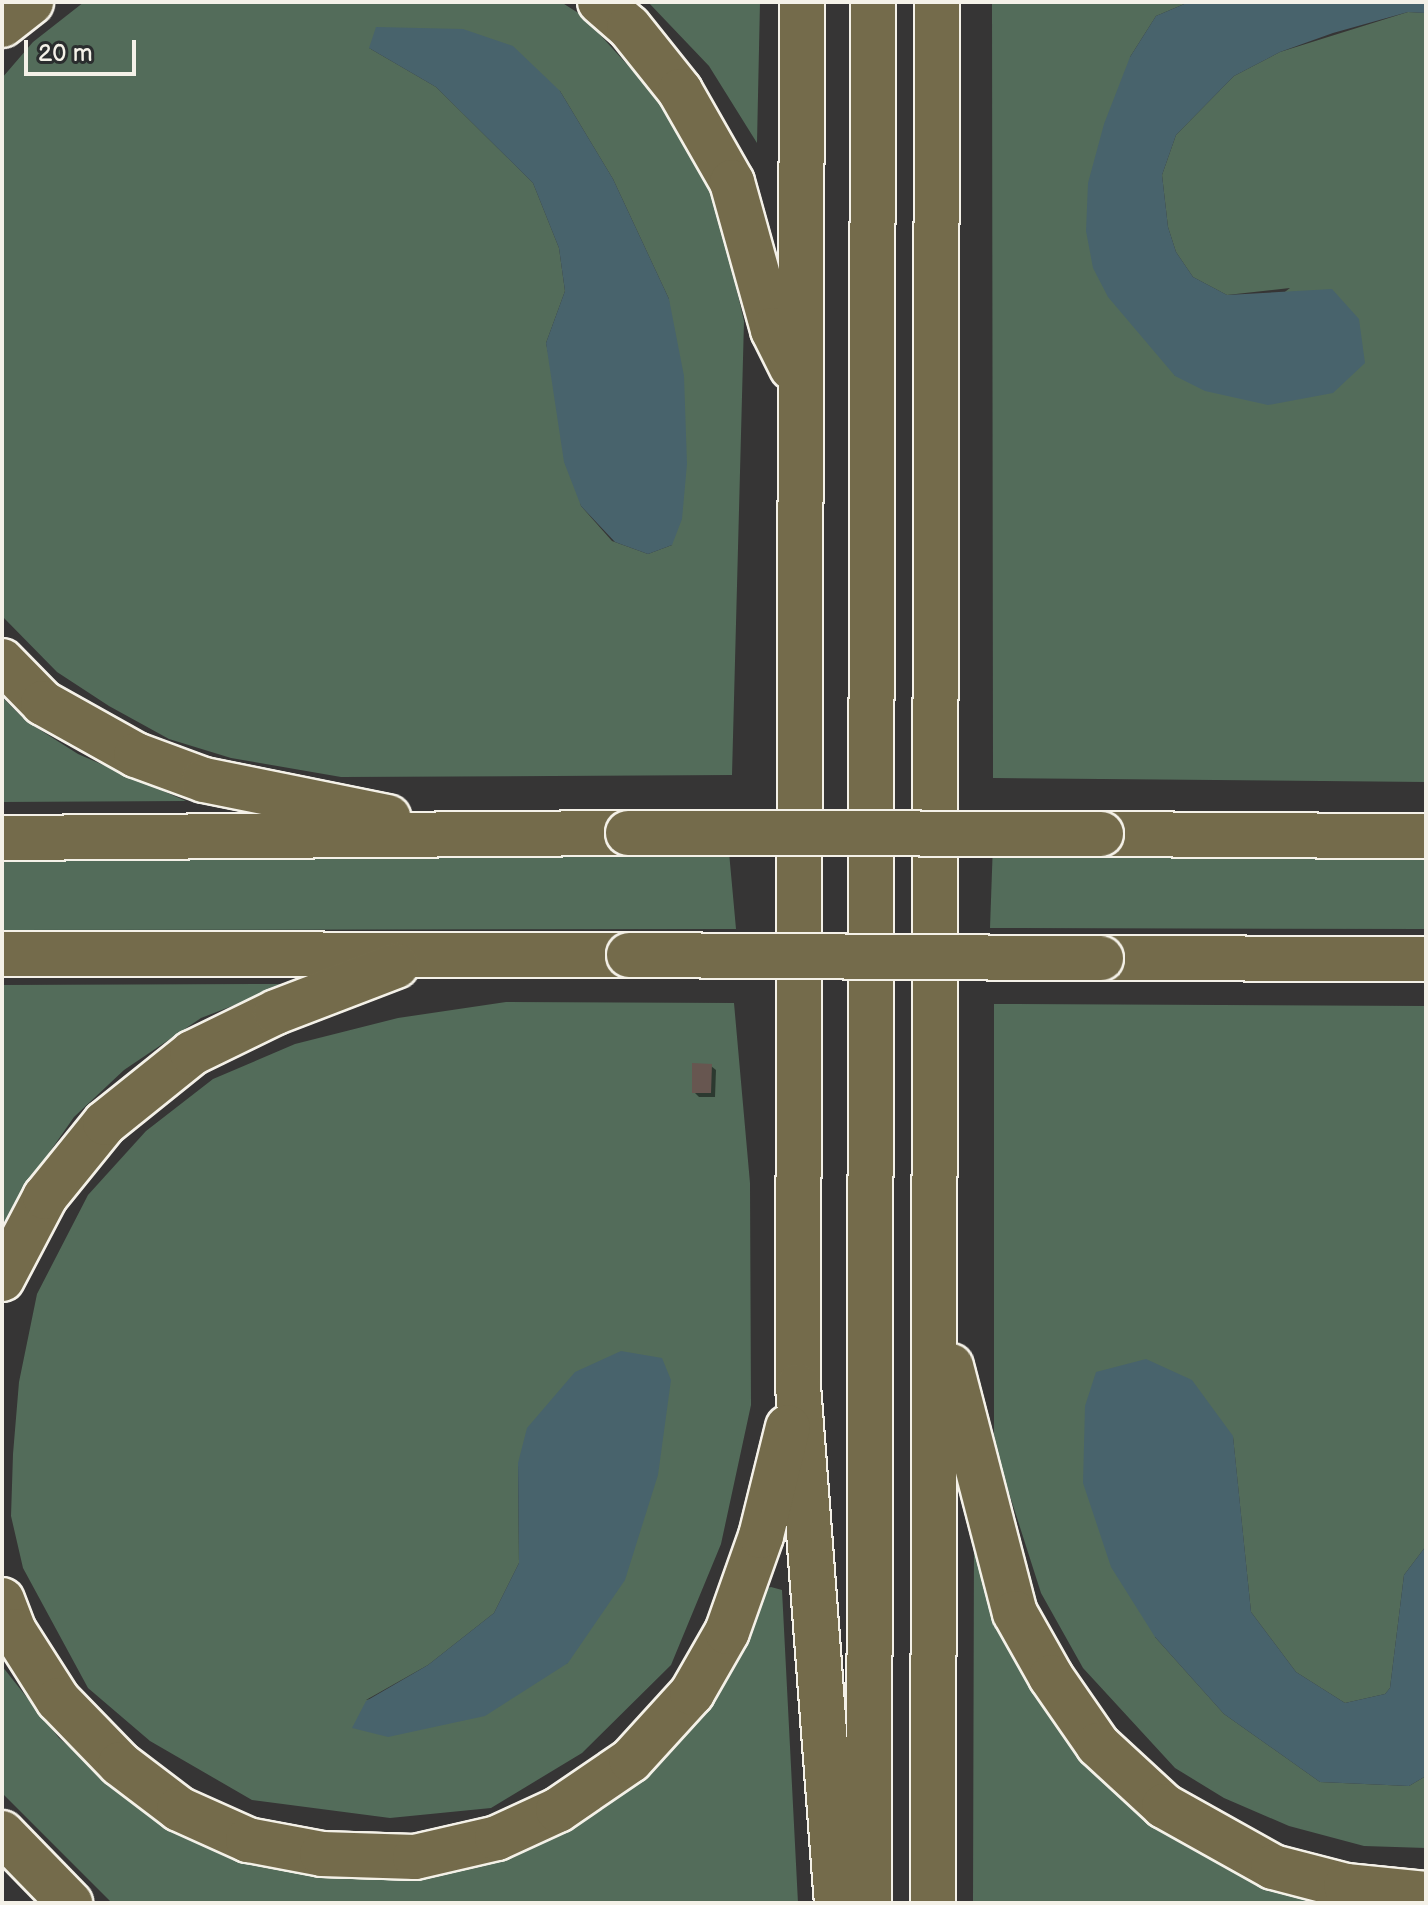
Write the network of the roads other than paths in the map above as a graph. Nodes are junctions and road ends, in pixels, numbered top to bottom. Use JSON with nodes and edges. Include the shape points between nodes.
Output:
{"nodes":[{"id":1,"x":31,"y":2,"type":"edge"},
{"id":2,"x":600,"y":2,"type":"edge"},
{"id":3,"x":802,"y":2,"type":"edge"},
{"id":4,"x":873,"y":2,"type":"edge"},
{"id":5,"x":937,"y":2,"type":"edge"},
{"id":6,"x":2,"y":25,"type":"edge"},
{"id":7,"x":800,"y":384,"type":"junction"},
{"id":8,"x":2,"y":661,"type":"edge"},
{"id":9,"x":485,"y":834,"type":"junction"},
{"id":10,"x":1426,"y":836,"type":"edge"},
{"id":11,"x":2,"y":838,"type":"edge"},
{"id":12,"x":2,"y":954,"type":"edge"},
{"id":13,"x":419,"y":957,"type":"junction"},
{"id":14,"x":1340,"y":959,"type":"junction"},
{"id":15,"x":1426,"y":959,"type":"edge"},
{"id":16,"x":1426,"y":979,"type":"edge"},
{"id":17,"x":2,"y":1279,"type":"edge"},
{"id":18,"x":935,"y":1307,"type":"junction"},
{"id":19,"x":798,"y":1386,"type":"junction"},
{"id":20,"x":2,"y":1600,"type":"edge"},
{"id":21,"x":2,"y":1833,"type":"edge"},
{"id":22,"x":1426,"y":1894,"type":"edge"},
{"id":23,"x":70,"y":1903,"type":"edge"},
{"id":24,"x":837,"y":1903,"type":"edge"},
{"id":25,"x":869,"y":1903,"type":"edge"},
{"id":26,"x":933,"y":1903,"type":"edge"}],
"edges":[{"from":1,"to":6,"type":"highway"},
{"from":2,"to":7,"type":"highway","via":[[629,27],[680,91],[732,182],[773,330]]},
{"from":3,"to":7,"type":"highway"},
{"from":4,"to":25,"type":"highway"},
{"from":5,"to":18,"type":"highway"},
{"from":7,"to":19,"type":"highway"},
{"from":8,"to":9,"type":"highway","via":[[43,703],[136,755],[190,775],[294,800]]},
{"from":9,"to":10,"type":"highway","bridge":true},
{"from":9,"to":11,"type":"highway"},
{"from":12,"to":13,"type":"highway"},
{"from":13,"to":14,"type":"highway","bridge":true},
{"from":13,"to":17,"type":"highway","via":[[276,1012],[192,1053],[105,1123],[45,1197]]},
{"from":14,"to":15,"type":"highway"},
{"from":14,"to":16,"type":"highway"},
{"from":18,"to":22,"type":"highway","via":[[1015,1613],[1098,1745],[1164,1806],[1273,1867],[1346,1886]]},
{"from":18,"to":26,"type":"highway"},
{"from":19,"to":20,"type":"highway","via":[[761,1536],[727,1632],[692,1693],[631,1760],[558,1810],[497,1838],[415,1857],[322,1854],[248,1840],[179,1809],[120,1764],[58,1700],[14,1631]]},
{"from":19,"to":24,"type":"highway"},
{"from":21,"to":23,"type":"highway"}]}
